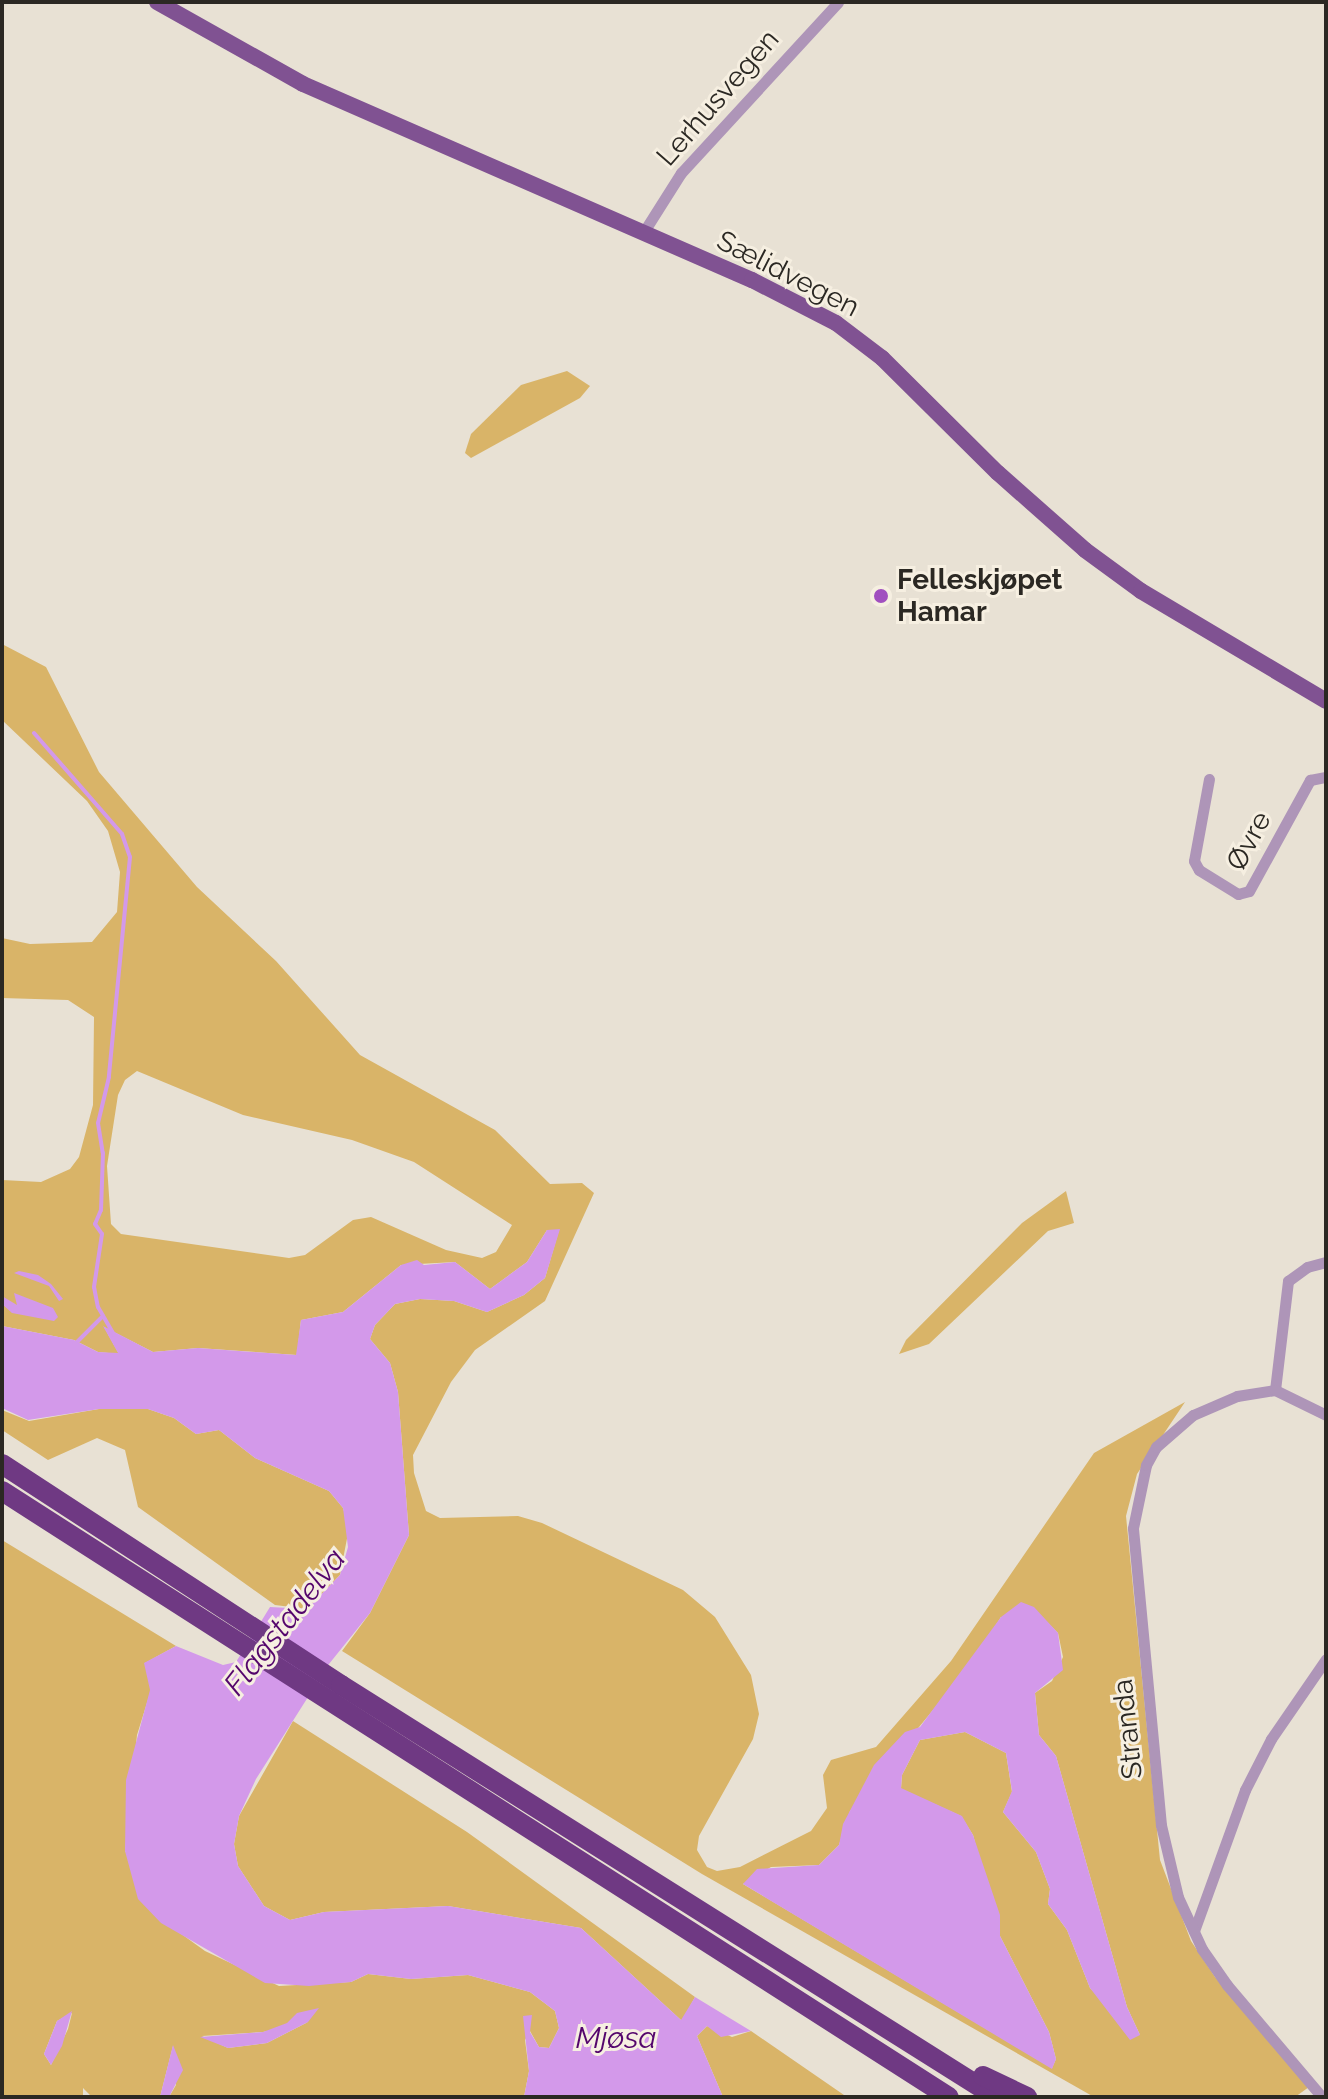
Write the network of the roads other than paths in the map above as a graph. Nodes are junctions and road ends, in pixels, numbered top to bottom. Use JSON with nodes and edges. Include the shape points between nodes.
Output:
{"nodes":[{"id":1,"x":157,"y":2,"type":"edge"},
{"id":2,"x":838,"y":2,"type":"edge"},
{"id":3,"x":643,"y":233,"type":"junction"},
{"id":4,"x":1326,"y":701,"type":"edge"},
{"id":5,"x":1326,"y":777,"type":"edge"},
{"id":6,"x":1209,"y":779,"type":"dead end"},
{"id":7,"x":1326,"y":1262,"type":"edge"},
{"id":8,"x":1275,"y":1390,"type":"junction"},
{"id":9,"x":1326,"y":1415,"type":"edge"},
{"id":10,"x":2,"y":1464,"type":"edge"},
{"id":11,"x":2,"y":1491,"type":"edge"},
{"id":12,"x":1326,"y":1659,"type":"edge"},
{"id":13,"x":1194,"y":1931,"type":"junction"},
{"id":14,"x":910,"y":2044,"type":"junction"},
{"id":15,"x":897,"y":2064,"type":"junction"},
{"id":16,"x":928,"y":2097,"type":"edge"},
{"id":17,"x":949,"y":2097,"type":"edge"},
{"id":18,"x":996,"y":2097,"type":"edge"},
{"id":19,"x":1027,"y":2097,"type":"edge"},
{"id":20,"x":1322,"y":2097,"type":"edge"}],
"edges":[{"from":1,"to":3,"type":"main road","name":"Sælidvegen","via":[[303,84]]},
{"from":2,"to":3,"type":"street","name":"Lerhusvegen","via":[[681,173]]},
{"from":3,"to":4,"type":"main road","name":"Sælidvegen","via":[[836,323],[882,358],[1085,550],[1141,591]]},
{"from":5,"to":6,"type":"street","name":"Øvre","via":[[1310,780],[1249,891],[1238,894],[1199,870],[1194,861]]},
{"from":7,"to":8,"type":"street","via":[[1307,1267],[1288,1281]]},
{"from":8,"to":9,"type":"street"},
{"from":8,"to":13,"type":"street","name":"Stranda","via":[[1215,1403],[1173,1430],[1146,1465],[1135,1503],[1133,1528],[1161,1825],[1169,1868]]},
{"from":10,"to":14,"type":"highway"},
{"from":11,"to":15,"type":"highway"},
{"from":12,"to":13,"type":"street","via":[[1287,1713],[1245,1790]]},
{"from":13,"to":20,"type":"street","name":"Stranda","via":[[1227,1985]]},
{"from":14,"to":18,"type":"highway"},
{"from":14,"to":19,"type":"highway"},
{"from":15,"to":16,"type":"highway"},
{"from":15,"to":17,"type":"highway"}]}
